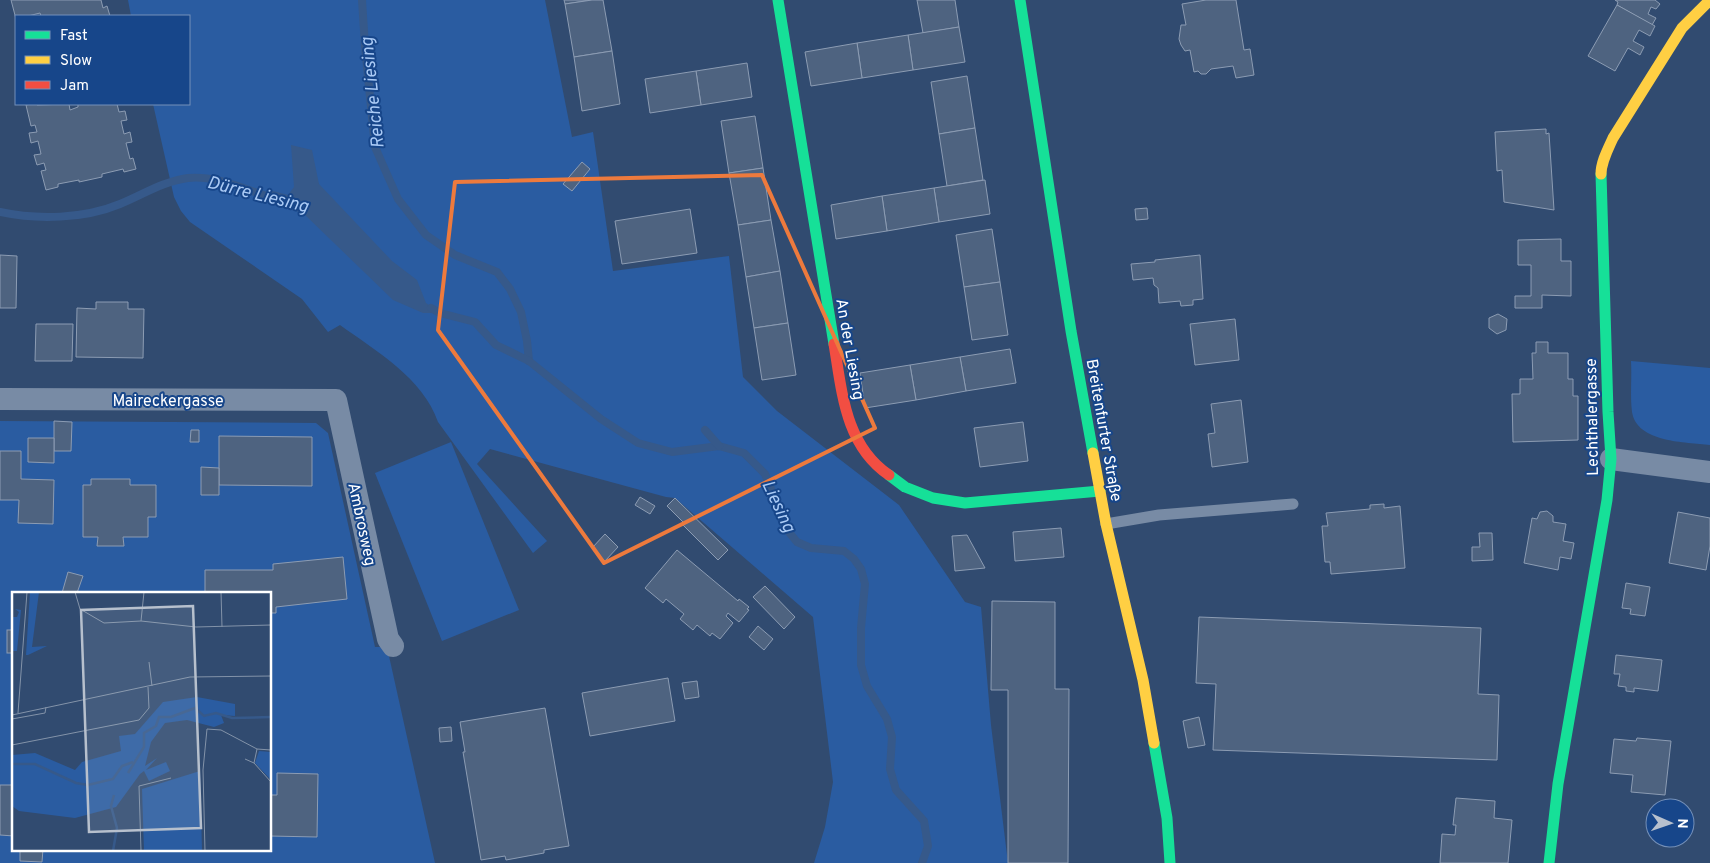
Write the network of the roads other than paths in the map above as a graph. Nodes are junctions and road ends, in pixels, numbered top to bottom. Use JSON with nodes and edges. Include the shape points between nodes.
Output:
{"nodes":[{"id":1,"x":778,"y":0,"type":"edge"},
{"id":2,"x":1020,"y":0,"type":"edge"},
{"id":3,"x":1710,"y":0,"type":"edge"},
{"id":4,"x":0,"y":399,"type":"edge"},
{"id":5,"x":336,"y":400,"type":"joint"},
{"id":6,"x":1611,"y":459,"type":"junction"},
{"id":7,"x":1710,"y":472,"type":"edge"},
{"id":8,"x":1100,"y":491,"type":"junction"},
{"id":9,"x":1293,"y":504,"type":"dead end"},
{"id":10,"x":1106,"y":524,"type":"junction"},
{"id":11,"x":393,"y":646,"type":"dead end"},
{"id":12,"x":1170,"y":863,"type":"edge"},
{"id":13,"x":1549,"y":863,"type":"edge"}],
"edges":[{"from":1,"to":8,"type":"street","name":"An der Liesing","via":[[838,370],[848,418],[861,447],[881,470],[905,487],[933,498],[965,503]]},
{"from":2,"to":8,"type":"street","name":"Breitenfurter Straße","via":[[1071,331]]},
{"from":3,"to":6,"type":"street","name":"Lechthalergasse","via":[[1682,28],[1606,150],[1601,169]]},
{"from":4,"to":5,"type":"street","name":"Maireckergasse"},
{"from":5,"to":11,"type":"street","name":"Ambrosweg","via":[[388,639]]},
{"from":6,"to":7,"type":"street"},
{"from":6,"to":13,"type":"street","name":"Lechthalergasse","via":[[1607,500],[1558,784]]},
{"from":8,"to":10,"type":"street","name":"Breitenfurter Straße"},
{"from":9,"to":10,"type":"lane","via":[[1159,515]]},
{"from":10,"to":12,"type":"street","name":"Breitenfurter Straße","via":[[1143,680],[1165,809]]}]}
